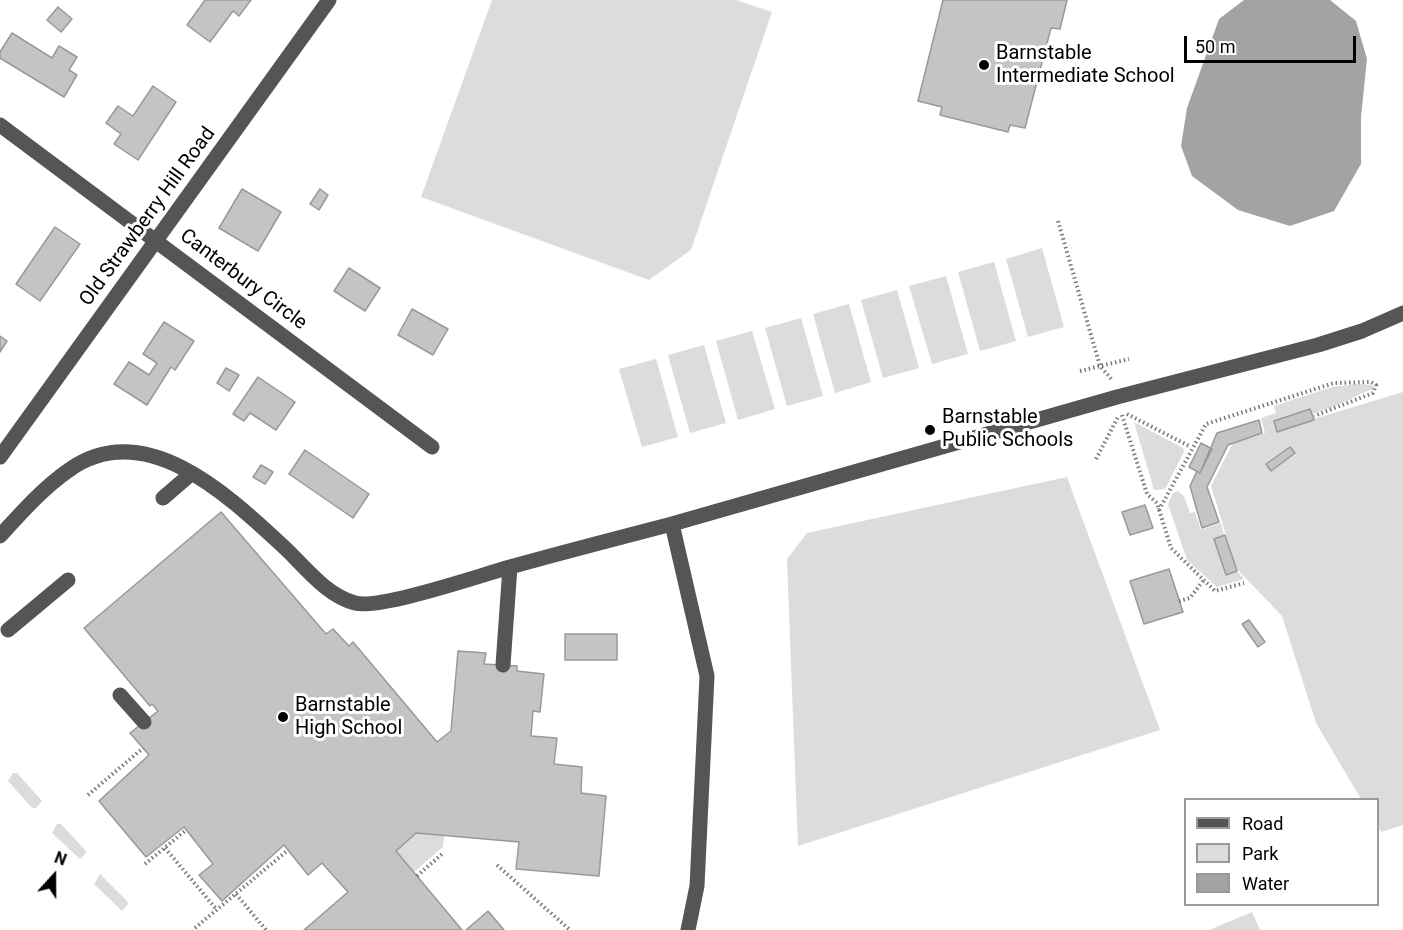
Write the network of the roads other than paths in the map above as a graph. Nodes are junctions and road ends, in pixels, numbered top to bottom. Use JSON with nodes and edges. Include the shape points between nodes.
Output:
{"nodes":[{"id":1,"x":329,"y":0,"type":"edge"},
{"id":2,"x":0,"y":125,"type":"edge"},
{"id":3,"x":157,"y":241,"type":"junction"},
{"id":4,"x":1403,"y":313,"type":"edge"},
{"id":5,"x":432,"y":447,"type":"dead end"},
{"id":6,"x":0,"y":457,"type":"edge"},
{"id":7,"x":192,"y":473,"type":"junction"},
{"id":8,"x":163,"y":498,"type":"dead end"},
{"id":9,"x":672,"y":524,"type":"junction"},
{"id":10,"x":0,"y":536,"type":"edge"},
{"id":11,"x":510,"y":567,"type":"junction"},
{"id":12,"x":68,"y":580,"type":"dead end"},
{"id":13,"x":8,"y":630,"type":"dead end"},
{"id":14,"x":503,"y":665,"type":"dead end"},
{"id":15,"x":120,"y":695,"type":"dead end"},
{"id":16,"x":144,"y":722,"type":"dead end"},
{"id":17,"x":688,"y":930,"type":"edge"}],
"edges":[{"from":1,"to":3,"type":"street","name":"Old Strawberry Hill Road"},
{"from":2,"to":3,"type":"street","name":"Canterbury Circle"},
{"from":3,"to":5,"type":"street","name":"Canterbury Circle"},
{"from":3,"to":6,"type":"street","name":"Old Strawberry Hill Road"},
{"from":4,"to":9,"type":"street","via":[[1318,345],[1117,397]]},
{"from":7,"to":8,"type":"street"},
{"from":7,"to":10,"type":"street","via":[[163,457],[147,454],[118,452],[98,457],[69,470]]},
{"from":7,"to":11,"type":"street","via":[[263,528],[331,592],[357,604],[441,588]]},
{"from":9,"to":11,"type":"street"},
{"from":9,"to":17,"type":"street","via":[[707,676],[697,886]]},
{"from":11,"to":14,"type":"street"},
{"from":12,"to":13,"type":"street"},
{"from":15,"to":16,"type":"street"}]}
